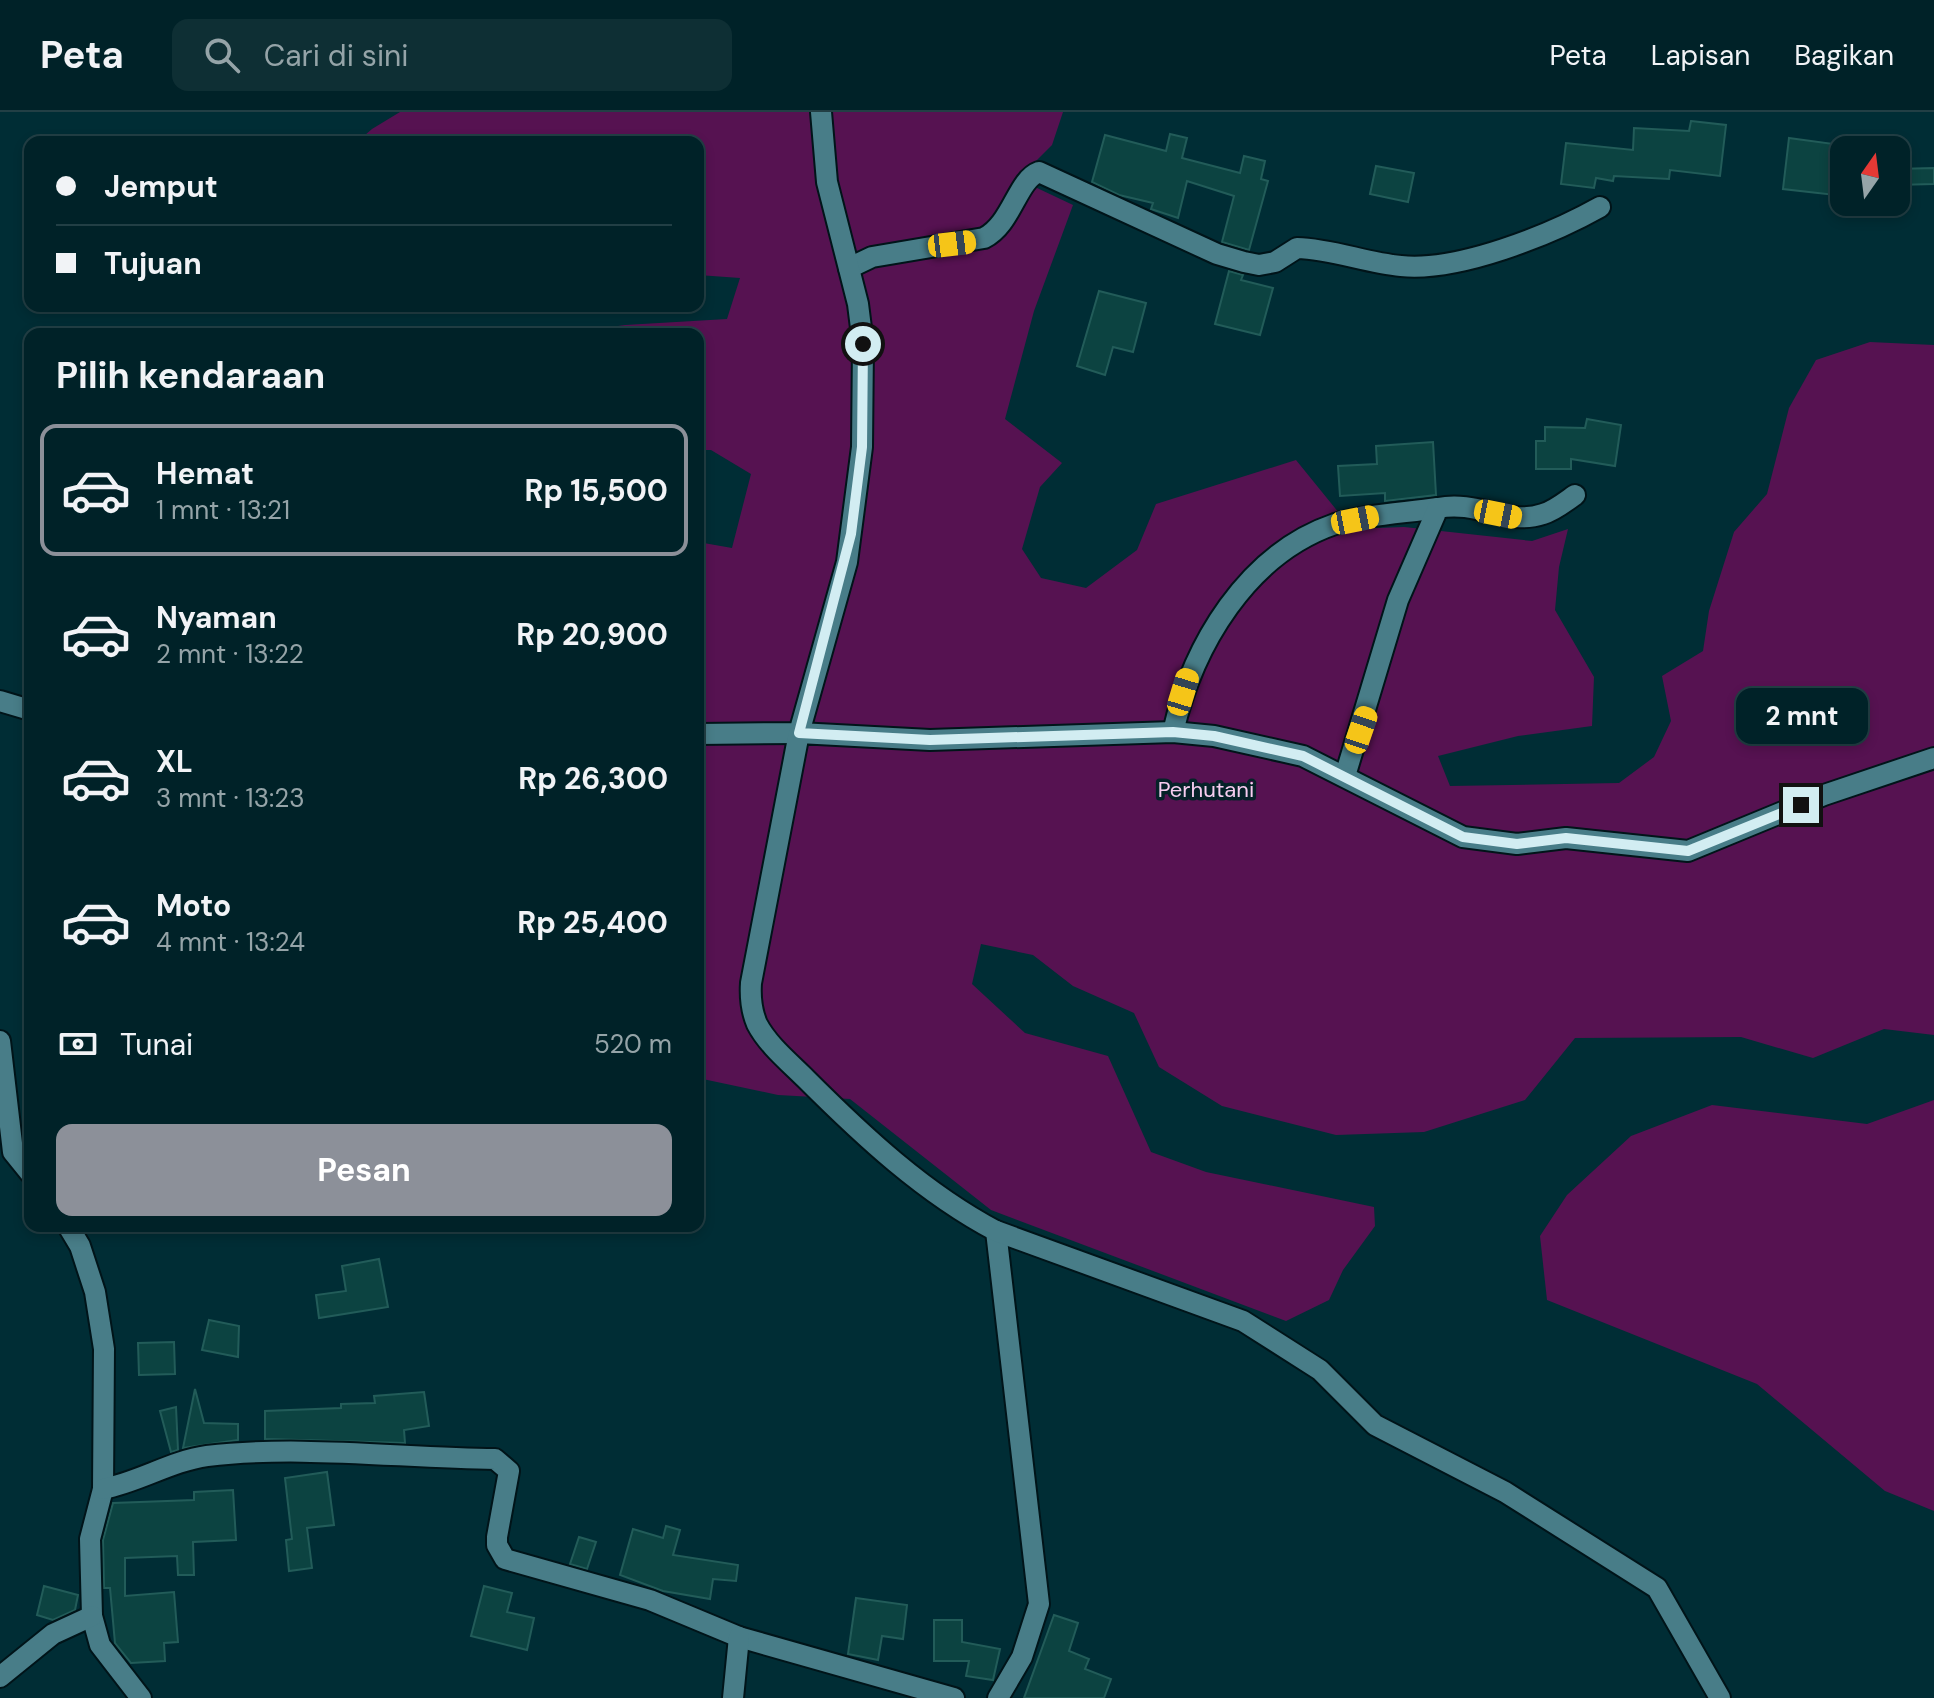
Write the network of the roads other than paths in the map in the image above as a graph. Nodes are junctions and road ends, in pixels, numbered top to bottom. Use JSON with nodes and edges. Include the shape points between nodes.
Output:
{"nodes":[{"id":1,"x":821,"y":112,"type":"edge"},
{"id":2,"x":1600,"y":207,"type":"dead end"},
{"id":3,"x":849,"y":268,"type":"junction"},
{"id":4,"x":1575,"y":495,"type":"dead end"},
{"id":5,"x":1438,"y":508,"type":"junction"},
{"id":6,"x":0,"y":701,"type":"edge"},
{"id":7,"x":24,"y":708,"type":"edge"},
{"id":8,"x":1173,"y":732,"type":"junction"},
{"id":9,"x":799,"y":733,"type":"junction"},
{"id":10,"x":704,"y":734,"type":"edge"},
{"id":11,"x":1934,"y":758,"type":"edge"},
{"id":12,"x":1345,"y":776,"type":"junction"},
{"id":13,"x":0,"y":1041,"type":"edge"},
{"id":14,"x":24,"y":1166,"type":"edge"},
{"id":15,"x":996,"y":1231,"type":"junction"},
{"id":16,"x":72,"y":1232,"type":"edge"},
{"id":17,"x":103,"y":1489,"type":"junction"},
{"id":18,"x":92,"y":1616,"type":"junction"},
{"id":19,"x":739,"y":1637,"type":"junction"},
{"id":20,"x":0,"y":1677,"type":"edge"},
{"id":21,"x":141,"y":1698,"type":"edge"},
{"id":22,"x":733,"y":1698,"type":"edge"},
{"id":23,"x":954,"y":1698,"type":"edge"},
{"id":24,"x":998,"y":1698,"type":"edge"},
{"id":25,"x":1720,"y":1698,"type":"edge"}],
"edges":[{"from":1,"to":3,"type":"street","via":[[827,182]]},
{"from":2,"to":3,"type":"street","via":[[1531,241],[1434,266],[1398,266],[1297,248],[1259,265],[1217,254],[1039,172],[1027,180],[996,232],[872,257]]},
{"from":3,"to":9,"type":"street","via":[[863,344],[861,476],[847,562]]},
{"from":4,"to":5,"type":"street","via":[[1551,511],[1529,517],[1471,505]]},
{"from":5,"to":8,"type":"street","via":[[1337,524],[1270,558],[1202,645]]},
{"from":5,"to":12,"type":"street","via":[[1398,600]]},
{"from":6,"to":7,"type":"street"},
{"from":8,"to":9,"type":"street","via":[[930,740]]},
{"from":8,"to":12,"type":"street","via":[[1255,743],[1303,756]]},
{"from":9,"to":10,"type":"street"},
{"from":9,"to":15,"type":"street","via":[[751,983],[750,1003],[758,1026],[887,1155],[940,1197]]},
{"from":11,"to":12,"type":"street","via":[[1824,795],[1688,851],[1566,838],[1517,844],[1463,837]]},
{"from":13,"to":14,"type":"street","via":[[13,1152]]},
{"from":15,"to":24,"type":"street","via":[[1039,1604],[1022,1657]]},
{"from":15,"to":25,"type":"street","via":[[1243,1321],[1320,1370],[1375,1425],[1505,1492],[1657,1588]]},
{"from":16,"to":17,"type":"street","via":[[95,1292],[104,1349]]},
{"from":17,"to":18,"type":"street","via":[[90,1539]]},
{"from":17,"to":19,"type":"street","via":[[207,1456],[495,1459],[509,1471],[497,1537],[505,1559],[650,1600]]},
{"from":18,"to":20,"type":"street","via":[[53,1634]]},
{"from":18,"to":21,"type":"street","via":[[100,1645]]},
{"from":19,"to":22,"type":"street"},
{"from":19,"to":23,"type":"street"}]}
